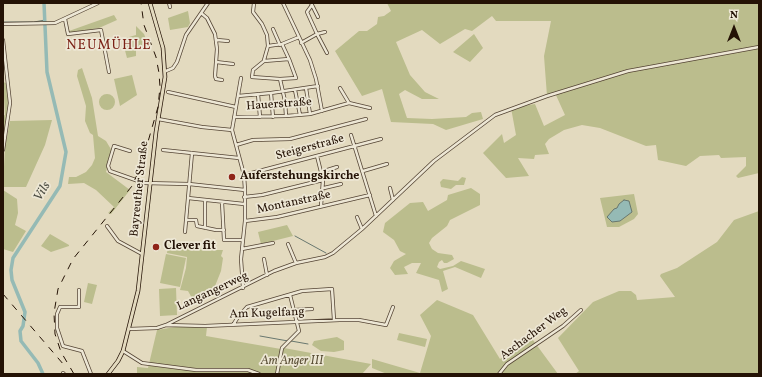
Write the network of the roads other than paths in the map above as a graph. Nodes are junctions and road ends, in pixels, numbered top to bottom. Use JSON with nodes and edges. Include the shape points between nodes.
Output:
{"nodes":[{"id":1,"x":98,"y":3,"type":"edge"},
{"id":2,"x":150,"y":3,"type":"edge"},
{"id":3,"x":169,"y":3,"type":"edge"},
{"id":4,"x":208,"y":3,"type":"edge"},
{"id":5,"x":254,"y":3,"type":"edge"},
{"id":6,"x":283,"y":3,"type":"edge"},
{"id":7,"x":311,"y":4,"type":"edge"},
{"id":8,"x":170,"y":7,"type":"dead end"},
{"id":9,"x":201,"y":13,"type":"junction"},
{"id":10,"x":318,"y":17,"type":"dead end"},
{"id":11,"x":65,"y":19,"type":"junction"},
{"id":12,"x":3,"y":24,"type":"edge"},
{"id":13,"x":273,"y":29,"type":"dead end"},
{"id":14,"x":325,"y":32,"type":"dead end"},
{"id":15,"x":317,"y":34,"type":"junction"},
{"id":16,"x":299,"y":37,"type":"junction"},
{"id":17,"x":3,"y":40,"type":"edge"},
{"id":18,"x":217,"y":40,"type":"junction"},
{"id":19,"x":228,"y":41,"type":"dead end"},
{"id":20,"x":301,"y":43,"type":"junction"},
{"id":21,"x":281,"y":44,"type":"junction"},
{"id":22,"x":268,"y":46,"type":"junction"},
{"id":23,"x":759,"y":47,"type":"edge"},
{"id":24,"x":327,"y":53,"type":"dead end"},
{"id":25,"x":289,"y":59,"type":"junction"},
{"id":26,"x":264,"y":61,"type":"junction"},
{"id":27,"x":216,"y":62,"type":"junction"},
{"id":28,"x":233,"y":64,"type":"dead end"},
{"id":29,"x":166,"y":71,"type":"junction"},
{"id":30,"x":109,"y":72,"type":"dead end"},
{"id":31,"x":241,"y":78,"type":"dead end"},
{"id":32,"x":280,"y":79,"type":"junction"},
{"id":33,"x":222,"y":80,"type":"dead end"},
{"id":34,"x":318,"y":86,"type":"junction"},
{"id":35,"x":306,"y":88,"type":"junction"},
{"id":36,"x":340,"y":88,"type":"dead end"},
{"id":37,"x":295,"y":90,"type":"junction"},
{"id":38,"x":168,"y":92,"type":"dead end"},
{"id":39,"x":283,"y":92,"type":"junction"},
{"id":40,"x":238,"y":94,"type":"junction"},
{"id":41,"x":258,"y":94,"type":"junction"},
{"id":42,"x":272,"y":94,"type":"junction"},
{"id":43,"x":348,"y":103,"type":"junction"},
{"id":44,"x":236,"y":107,"type":"junction"},
{"id":45,"x":370,"y":108,"type":"dead end"},
{"id":46,"x":322,"y":111,"type":"junction"},
{"id":47,"x":310,"y":114,"type":"junction"},
{"id":48,"x":300,"y":115,"type":"junction"},
{"id":49,"x":273,"y":116,"type":"junction"},
{"id":50,"x":286,"y":116,"type":"junction"},
{"id":51,"x":234,"y":117,"type":"junction"},
{"id":52,"x":260,"y":117,"type":"junction"},
{"id":53,"x":158,"y":119,"type":"junction"},
{"id":54,"x":366,"y":119,"type":"dead end"},
{"id":55,"x":232,"y":130,"type":"junction"},
{"id":56,"x":351,"y":135,"type":"dead end"},
{"id":57,"x":381,"y":139,"type":"dead end"},
{"id":58,"x":236,"y":145,"type":"junction"},
{"id":59,"x":354,"y":146,"type":"junction"},
{"id":60,"x":3,"y":150,"type":"edge"},
{"id":61,"x":163,"y":150,"type":"dead end"},
{"id":62,"x":130,"y":151,"type":"dead end"},
{"id":63,"x":192,"y":153,"type":"junction"},
{"id":64,"x":317,"y":156,"type":"junction"},
{"id":65,"x":239,"y":158,"type":"junction"},
{"id":66,"x":387,"y":164,"type":"dead end"},
{"id":67,"x":337,"y":167,"type":"dead end"},
{"id":68,"x":363,"y":171,"type":"junction"},
{"id":69,"x":321,"y":172,"type":"junction"},
{"id":70,"x":244,"y":175,"type":"junction"},
{"id":71,"x":323,"y":180,"type":"junction"},
{"id":72,"x":150,"y":183,"type":"junction"},
{"id":73,"x":189,"y":184,"type":"junction"},
{"id":74,"x":341,"y":184,"type":"dead end"},
{"id":75,"x":324,"y":188,"type":"junction"},
{"id":76,"x":390,"y":188,"type":"dead end"},
{"id":77,"x":245,"y":190,"type":"junction"},
{"id":78,"x":370,"y":194,"type":"junction"},
{"id":79,"x":244,"y":197,"type":"junction"},
{"id":80,"x":188,"y":198,"type":"junction"},
{"id":81,"x":205,"y":200,"type":"junction"},
{"id":82,"x":393,"y":200,"type":"junction"},
{"id":83,"x":222,"y":202,"type":"junction"},
{"id":84,"x":244,"y":204,"type":"junction"},
{"id":85,"x":321,"y":206,"type":"junction"},
{"id":86,"x":376,"y":216,"type":"junction"},
{"id":87,"x":357,"y":217,"type":"dead end"},
{"id":88,"x":186,"y":220,"type":"junction"},
{"id":89,"x":245,"y":221,"type":"junction"},
{"id":90,"x":107,"y":226,"type":"dead end"},
{"id":91,"x":205,"y":228,"type":"junction"},
{"id":92,"x":362,"y":229,"type":"junction"},
{"id":93,"x":224,"y":230,"type":"junction"},
{"id":94,"x":185,"y":232,"type":"dead end"},
{"id":95,"x":243,"y":240,"type":"junction"},
{"id":96,"x":273,"y":243,"type":"dead end"},
{"id":97,"x":288,"y":244,"type":"dead end"},
{"id":98,"x":242,"y":249,"type":"junction"},
{"id":99,"x":142,"y":254,"type":"junction"},
{"id":100,"x":264,"y":259,"type":"dead end"},
{"id":101,"x":296,"y":263,"type":"junction"},
{"id":102,"x":267,"y":275,"type":"junction"},
{"id":103,"x":243,"y":288,"type":"junction"},
{"id":104,"x":79,"y":290,"type":"dead end"},
{"id":105,"x":290,"y":294,"type":"junction"},
{"id":106,"x":393,"y":307,"type":"dead end"},
{"id":107,"x":312,"y":309,"type":"dead end"},
{"id":108,"x":294,"y":310,"type":"junction"},
{"id":109,"x":581,"y":310,"type":"dead end"},
{"id":110,"x":334,"y":320,"type":"junction"},
{"id":111,"x":298,"y":322,"type":"junction"},
{"id":112,"x":166,"y":325,"type":"junction"},
{"id":113,"x":234,"y":325,"type":"junction"},
{"id":114,"x":129,"y":329,"type":"junction"},
{"id":115,"x":123,"y":352,"type":"junction"},
{"id":116,"x":91,"y":374,"type":"edge"},
{"id":117,"x":108,"y":374,"type":"edge"},
{"id":118,"x":259,"y":374,"type":"edge"},
{"id":119,"x":277,"y":374,"type":"edge"},
{"id":120,"x":499,"y":374,"type":"edge"}],
"edges":[{"from":1,"to":11,"type":"street"},
{"from":2,"to":29,"type":"main road","name":"Bayreuther Straße","via":[[163,48]]},
{"from":3,"to":8,"type":"street"},
{"from":4,"to":9,"type":"street"},
{"from":5,"to":22,"type":"street","via":[[253,12],[262,24]]},
{"from":6,"to":16,"type":"street"},
{"from":7,"to":10,"type":"street"},
{"from":7,"to":15,"type":"street","via":[[307,12]]},
{"from":9,"to":18,"type":"street","via":[[207,18]]},
{"from":9,"to":29,"type":"street","via":[[186,35],[177,62]]},
{"from":11,"to":12,"type":"street","via":[[40,24]]},
{"from":11,"to":30,"type":"street","via":[[68,34],[101,30]]},
{"from":13,"to":21,"type":"street"},
{"from":14,"to":15,"type":"street"},
{"from":15,"to":20,"type":"street"},
{"from":15,"to":24,"type":"street"},
{"from":16,"to":20,"type":"street"},
{"from":16,"to":21,"type":"street"},
{"from":17,"to":60,"type":"street","via":[[10,102]]},
{"from":18,"to":19,"type":"street"},
{"from":18,"to":27,"type":"street"},
{"from":20,"to":34,"type":"street","via":[[310,60]]},
{"from":21,"to":22,"type":"street"},
{"from":21,"to":25,"type":"street"},
{"from":22,"to":26,"type":"street"},
{"from":23,"to":82,"type":"street","name":"Langangerweg","via":[[628,70],[495,115],[453,146]]},
{"from":25,"to":26,"type":"street"},
{"from":25,"to":32,"type":"street","via":[[296,78]]},
{"from":26,"to":32,"type":"street","via":[[253,70],[252,77]]},
{"from":27,"to":28,"type":"street"},
{"from":27,"to":33,"type":"street","via":[[216,79]]},
{"from":29,"to":53,"type":"main road","name":"Bayreuther Straße"},
{"from":31,"to":40,"type":"street"},
{"from":32,"to":39,"type":"street"},
{"from":34,"to":35,"type":"street"},
{"from":34,"to":46,"type":"street"},
{"from":35,"to":37,"type":"street"},
{"from":35,"to":47,"type":"street"},
{"from":36,"to":43,"type":"street"},
{"from":37,"to":39,"type":"street"},
{"from":37,"to":48,"type":"street"},
{"from":38,"to":44,"type":"street"},
{"from":39,"to":42,"type":"street"},
{"from":39,"to":50,"type":"street"},
{"from":40,"to":41,"type":"street"},
{"from":40,"to":44,"type":"street"},
{"from":41,"to":42,"type":"street"},
{"from":41,"to":52,"type":"street"},
{"from":42,"to":49,"type":"street"},
{"from":43,"to":45,"type":"street","name":"Hauerstraße"},
{"from":43,"to":46,"type":"street","name":"Hauerstraße"},
{"from":44,"to":51,"type":"street"},
{"from":46,"to":47,"type":"street","name":"Hauerstraße"},
{"from":47,"to":48,"type":"street","name":"Hauerstraße"},
{"from":48,"to":50,"type":"street","name":"Hauerstraße"},
{"from":49,"to":50,"type":"street","name":"Hauerstraße"},
{"from":49,"to":52,"type":"street","name":"Hauerstraße"},
{"from":51,"to":52,"type":"street","name":"Hauerstraße"},
{"from":51,"to":55,"type":"street"},
{"from":53,"to":55,"type":"street"},
{"from":53,"to":72,"type":"main road","name":"Bayreuther Straße"},
{"from":54,"to":58,"type":"street","via":[[290,139],[253,140]]},
{"from":55,"to":58,"type":"street"},
{"from":56,"to":59,"type":"street"},
{"from":57,"to":59,"type":"street","name":"Steigerstraße"},
{"from":58,"to":65,"type":"street"},
{"from":59,"to":64,"type":"street","name":"Steigerstraße"},
{"from":59,"to":68,"type":"street"},
{"from":61,"to":63,"type":"street"},
{"from":62,"to":72,"type":"street","via":[[114,146],[109,169],[112,173]]},
{"from":63,"to":65,"type":"street"},
{"from":63,"to":73,"type":"street"},
{"from":64,"to":69,"type":"street"},
{"from":64,"to":70,"type":"street","name":"Steigerstraße"},
{"from":65,"to":70,"type":"street"},
{"from":66,"to":68,"type":"street"},
{"from":67,"to":69,"type":"street"},
{"from":68,"to":78,"type":"street"},
{"from":69,"to":71,"type":"street"},
{"from":70,"to":77,"type":"street"},
{"from":71,"to":75,"type":"street"},
{"from":71,"to":79,"type":"street"},
{"from":72,"to":73,"type":"street"},
{"from":72,"to":99,"type":"main road","name":"Bayreuther Straße"},
{"from":73,"to":77,"type":"street"},
{"from":73,"to":80,"type":"street"},
{"from":74,"to":75,"type":"street"},
{"from":75,"to":85,"type":"street"},
{"from":76,"to":82,"type":"street"},
{"from":77,"to":79,"type":"street"},
{"from":78,"to":85,"type":"street","name":"Montanstraße"},
{"from":78,"to":86,"type":"street"},
{"from":79,"to":84,"type":"street"},
{"from":80,"to":81,"type":"street"},
{"from":80,"to":88,"type":"street"},
{"from":81,"to":83,"type":"street"},
{"from":81,"to":91,"type":"street"},
{"from":82,"to":86,"type":"street","name":"Langangerweg"},
{"from":83,"to":84,"type":"street"},
{"from":83,"to":93,"type":"street"},
{"from":84,"to":89,"type":"street"},
{"from":85,"to":89,"type":"street","name":"Montanstraße","via":[[278,217]]},
{"from":86,"to":92,"type":"street","name":"Langangerweg"},
{"from":87,"to":92,"type":"street"},
{"from":88,"to":91,"type":"street","via":[[196,220],[197,226]]},
{"from":88,"to":94,"type":"street"},
{"from":89,"to":95,"type":"street"},
{"from":90,"to":99,"type":"street","via":[[118,242]]},
{"from":91,"to":93,"type":"street"},
{"from":92,"to":101,"type":"street","name":"Langangerweg","via":[[333,253]]},
{"from":93,"to":95,"type":"street","via":[[224,240]]},
{"from":95,"to":98,"type":"street"},
{"from":96,"to":98,"type":"street"},
{"from":97,"to":101,"type":"street"},
{"from":98,"to":103,"type":"street"},
{"from":99,"to":114,"type":"main road","name":"Bayreuther Straße","via":[[138,291]]},
{"from":100,"to":102,"type":"street","name":"Langangerweg"},
{"from":101,"to":102,"type":"street","name":"Langangerweg"},
{"from":102,"to":103,"type":"street","name":"Langangerweg"},
{"from":103,"to":112,"type":"street","name":"Langangerweg"},
{"from":104,"to":116,"type":"street","via":[[79,307],[60,307],[57,328],[63,346],[82,351]]},
{"from":105,"to":108,"type":"street"},
{"from":105,"to":110,"type":"street","via":[[332,289]]},
{"from":105,"to":113,"type":"street","via":[[247,307],[238,316]]},
{"from":106,"to":110,"type":"street","name":"Am Kugelfang","via":[[386,325],[359,320]]},
{"from":107,"to":108,"type":"street"},
{"from":108,"to":111,"type":"street"},
{"from":109,"to":120,"type":"street","name":"Aschacher Weg","via":[[563,326],[507,364]]},
{"from":110,"to":111,"type":"street","name":"Am Kugelfang"},
{"from":111,"to":113,"type":"street","name":"Am Kugelfang"},
{"from":111,"to":119,"type":"street","via":[[299,331],[282,348]]},
{"from":112,"to":113,"type":"street","name":"Am Kugelfang"},
{"from":112,"to":114,"type":"street","name":"Am Kugelfang","via":[[158,328]]},
{"from":114,"to":115,"type":"main road","name":"Bayreuther Straße"},
{"from":115,"to":117,"type":"main road","name":"Bayreuther Straße"},
{"from":115,"to":118,"type":"street","via":[[142,363],[196,370],[248,370]]}]}
